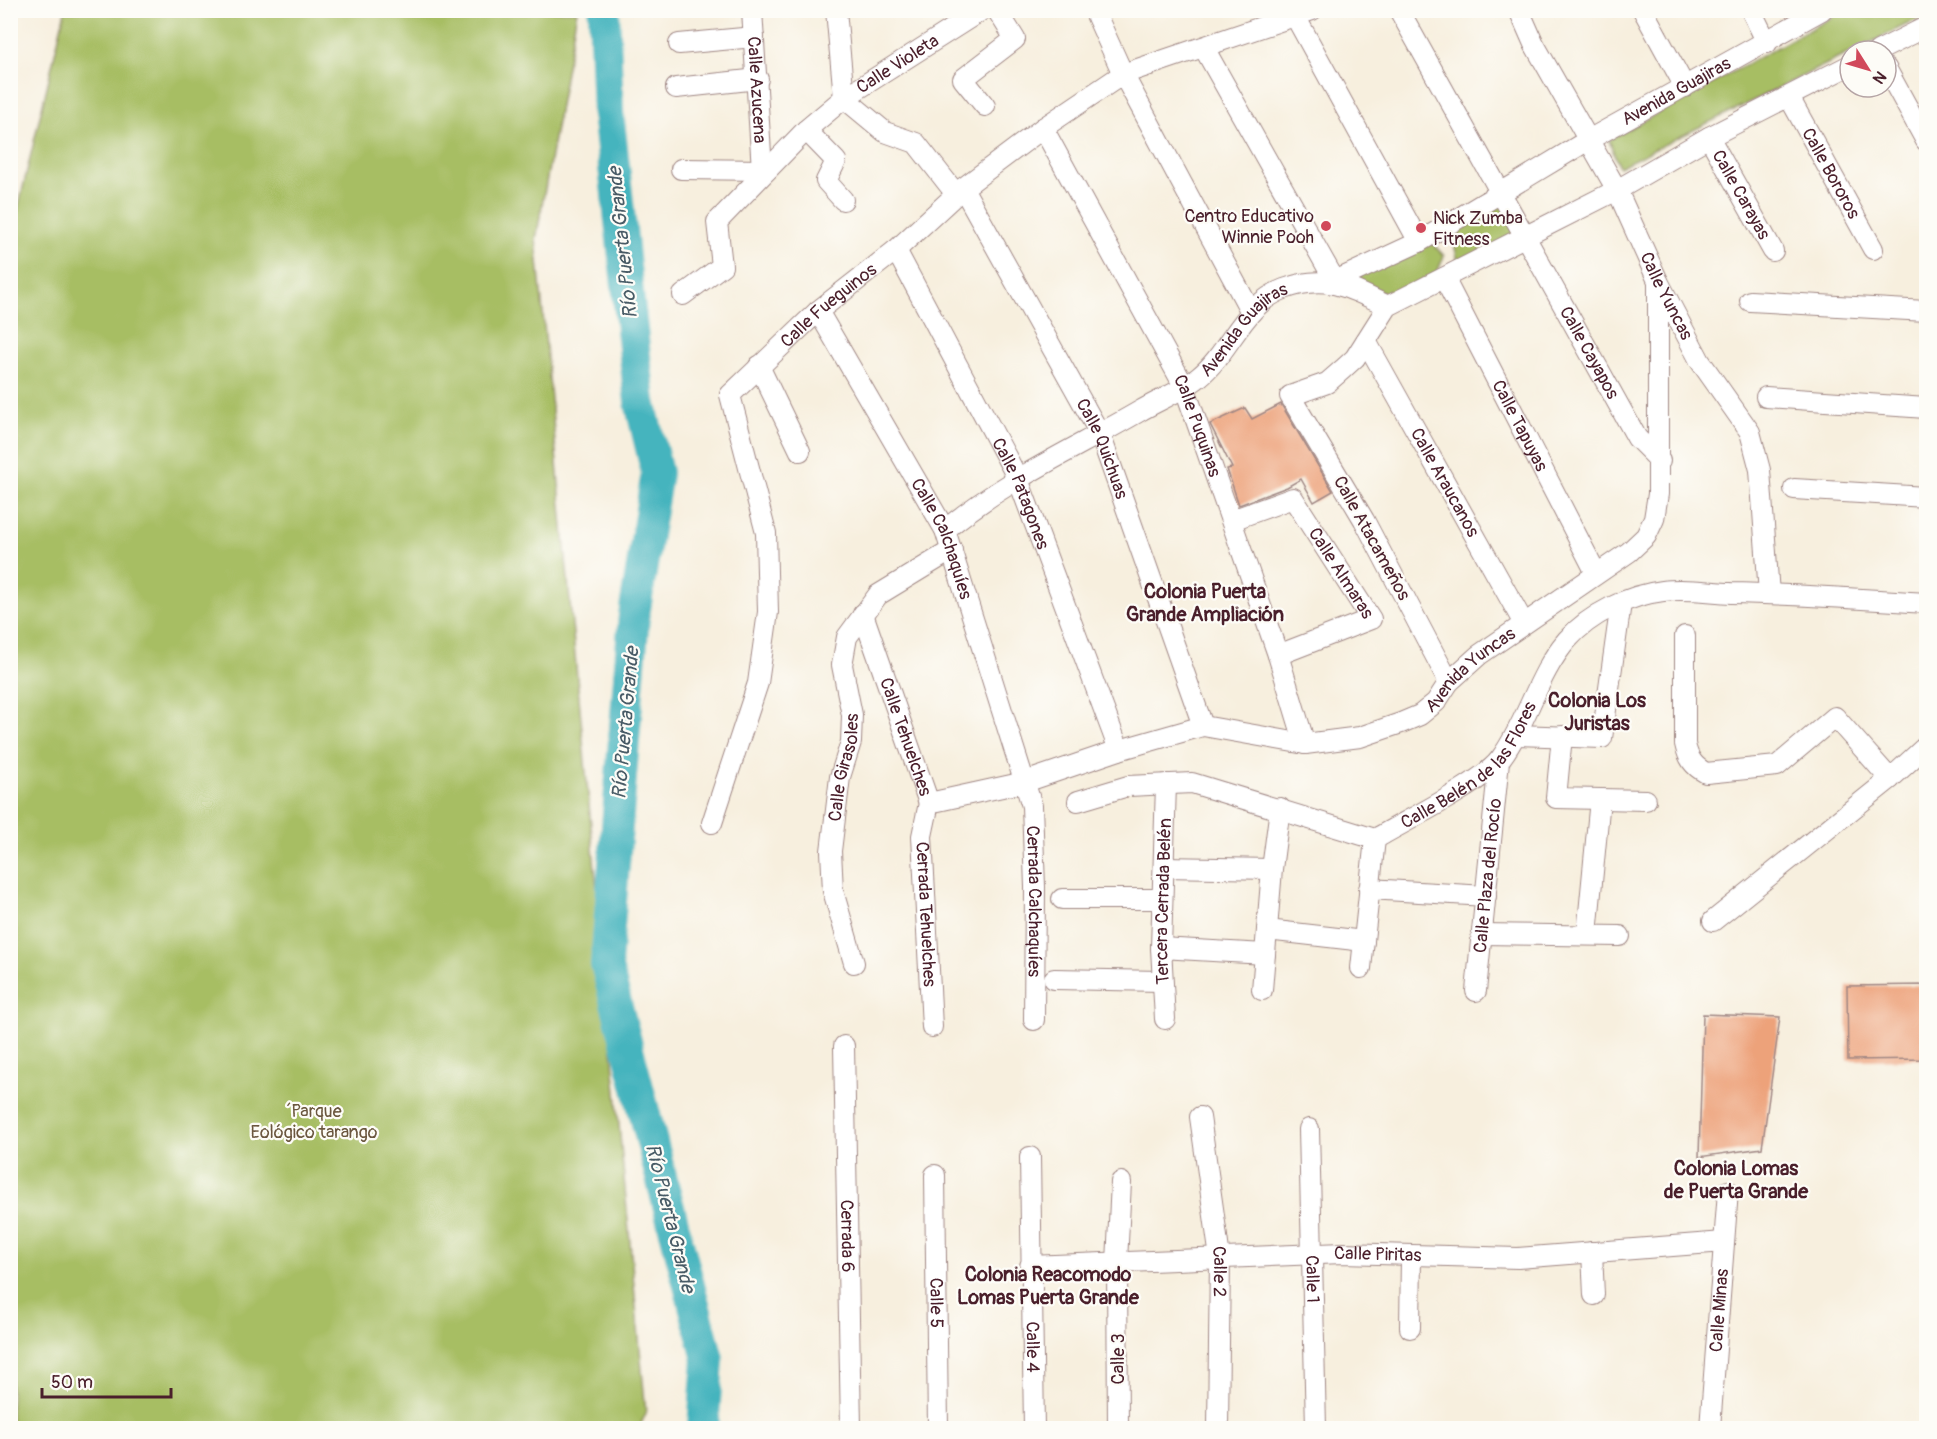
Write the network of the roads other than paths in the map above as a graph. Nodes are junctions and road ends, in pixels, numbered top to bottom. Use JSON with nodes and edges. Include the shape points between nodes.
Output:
{"nodes":[{"id":1,"x":752,"y":10,"type":"edge"},
{"id":2,"x":836,"y":10,"type":"edge"},
{"id":3,"x":982,"y":10,"type":"edge"},
{"id":4,"x":996,"y":10,"type":"edge"},
{"id":5,"x":1094,"y":10,"type":"edge"},
{"id":6,"x":1399,"y":10,"type":"edge"},
{"id":7,"x":1519,"y":10,"type":"edge"},
{"id":8,"x":1643,"y":10,"type":"edge"},
{"id":9,"x":1751,"y":10,"type":"edge"},
{"id":10,"x":1822,"y":10,"type":"edge"},
{"id":11,"x":1304,"y":13,"type":"edge"},
{"id":12,"x":1926,"y":27,"type":"edge"},
{"id":13,"x":754,"y":37,"type":"junction"},
{"id":14,"x":1898,"y":41,"type":"edge"},
{"id":15,"x":1767,"y":43,"type":"junction"},
{"id":16,"x":679,"y":44,"type":"dead end"},
{"id":17,"x":1204,"y":48,"type":"junction"},
{"id":18,"x":1838,"y":71,"type":"edge"},
{"id":19,"x":1123,"y":74,"type":"junction"},
{"id":20,"x":758,"y":79,"type":"junction"},
{"id":21,"x":1685,"y":87,"type":"junction"},
{"id":22,"x":675,"y":88,"type":"dead end"},
{"id":23,"x":1898,"y":90,"type":"edge"},
{"id":24,"x":1789,"y":97,"type":"junction"},
{"id":25,"x":844,"y":98,"type":"junction"},
{"id":26,"x":985,"y":106,"type":"dead end"},
{"id":27,"x":1043,"y":128,"type":"junction"},
{"id":28,"x":806,"y":130,"type":"junction"},
{"id":29,"x":1709,"y":137,"type":"junction"},
{"id":30,"x":1590,"y":139,"type":"junction"},
{"id":31,"x":1926,"y":141,"type":"edge"},
{"id":32,"x":681,"y":169,"type":"dead end"},
{"id":33,"x":765,"y":170,"type":"junction"},
{"id":34,"x":1617,"y":190,"type":"junction"},
{"id":35,"x":960,"y":191,"type":"junction"},
{"id":36,"x":1502,"y":192,"type":"junction"},
{"id":37,"x":843,"y":200,"type":"dead end"},
{"id":38,"x":1526,"y":237,"type":"junction"},
{"id":39,"x":1419,"y":242,"type":"junction"},
{"id":40,"x":1872,"y":249,"type":"dead end"},
{"id":41,"x":896,"y":250,"type":"junction"},
{"id":42,"x":1773,"y":251,"type":"dead end"},
{"id":43,"x":1444,"y":278,"type":"junction"},
{"id":44,"x":1658,"y":281,"type":"junction"},
{"id":45,"x":1335,"y":282,"type":"junction"},
{"id":46,"x":683,"y":295,"type":"dead end"},
{"id":47,"x":1750,"y":301,"type":"dead end"},
{"id":48,"x":1388,"y":306,"type":"junction"},
{"id":49,"x":818,"y":311,"type":"junction"},
{"id":50,"x":1926,"y":311,"type":"edge"},
{"id":51,"x":1251,"y":312,"type":"junction"},
{"id":52,"x":1366,"y":341,"type":"junction"},
{"id":53,"x":759,"y":366,"type":"junction"},
{"id":54,"x":1184,"y":386,"type":"junction"},
{"id":55,"x":1766,"y":397,"type":"dead end"},
{"id":56,"x":1926,"y":408,"type":"edge"},
{"id":57,"x":1100,"y":434,"type":"junction"},
{"id":58,"x":800,"y":451,"type":"dead end"},
{"id":59,"x":1660,"y":461,"type":"junction"},
{"id":60,"x":1018,"y":479,"type":"junction"},
{"id":61,"x":1794,"y":489,"type":"dead end"},
{"id":62,"x":1926,"y":497,"type":"edge"},
{"id":63,"x":1233,"y":519,"type":"junction"},
{"id":64,"x":945,"y":530,"type":"junction"},
{"id":65,"x":952,"y":550,"type":"junction"},
{"id":66,"x":1596,"y":573,"type":"junction"},
{"id":67,"x":1768,"y":594,"type":"junction"},
{"id":68,"x":1621,"y":603,"type":"junction"},
{"id":69,"x":1926,"y":603,"type":"edge"},
{"id":70,"x":863,"y":614,"type":"junction"},
{"id":71,"x":1523,"y":622,"type":"junction"},
{"id":72,"x":1684,"y":636,"type":"dead end"},
{"id":73,"x":1278,"y":655,"type":"junction"},
{"id":74,"x":1449,"y":682,"type":"junction"},
{"id":75,"x":1203,"y":726,"type":"junction"},
{"id":76,"x":1516,"y":735,"type":"junction"},
{"id":77,"x":1562,"y":736,"type":"junction"},
{"id":78,"x":1305,"y":744,"type":"junction"},
{"id":79,"x":1926,"y":746,"type":"edge"},
{"id":80,"x":1119,"y":750,"type":"junction"},
{"id":81,"x":1499,"y":761,"type":"junction"},
{"id":82,"x":1890,"y":779,"type":"junction"},
{"id":83,"x":1025,"y":783,"type":"junction"},
{"id":84,"x":1166,"y":784,"type":"junction"},
{"id":85,"x":1600,"y":799,"type":"junction"},
{"id":86,"x":1646,"y":800,"type":"dead end"},
{"id":87,"x":1078,"y":801,"type":"dead end"},
{"id":88,"x":929,"y":803,"type":"junction"},
{"id":89,"x":1280,"y":808,"type":"junction"},
{"id":90,"x":712,"y":823,"type":"dead end"},
{"id":91,"x":1375,"y":838,"type":"junction"},
{"id":92,"x":1164,"y":867,"type":"junction"},
{"id":93,"x":1272,"y":869,"type":"junction"},
{"id":94,"x":1369,"y":889,"type":"junction"},
{"id":95,"x":1486,"y":896,"type":"junction"},
{"id":96,"x":1062,"y":899,"type":"dead end"},
{"id":97,"x":1162,"y":899,"type":"junction"},
{"id":98,"x":1713,"y":921,"type":"dead end"},
{"id":99,"x":1267,"y":930,"type":"junction"},
{"id":100,"x":1482,"y":934,"type":"junction"},
{"id":101,"x":1587,"y":934,"type":"junction"},
{"id":102,"x":1620,"y":936,"type":"dead end"},
{"id":103,"x":1364,"y":941,"type":"junction"},
{"id":104,"x":1161,"y":948,"type":"junction"},
{"id":105,"x":1265,"y":954,"type":"junction"},
{"id":106,"x":854,"y":963,"type":"dead end"},
{"id":107,"x":1361,"y":968,"type":"dead end"},
{"id":108,"x":1054,"y":979,"type":"dead end"},
{"id":109,"x":1162,"y":981,"type":"junction"},
{"id":110,"x":1262,"y":990,"type":"dead end"},
{"id":111,"x":1476,"y":991,"type":"dead end"},
{"id":112,"x":1166,"y":1019,"type":"dead end"},
{"id":113,"x":1034,"y":1020,"type":"dead end"},
{"id":114,"x":932,"y":1027,"type":"dead end"},
{"id":115,"x":844,"y":1046,"type":"dead end"},
{"id":116,"x":1200,"y":1117,"type":"dead end"},
{"id":117,"x":1309,"y":1129,"type":"dead end"},
{"id":118,"x":1030,"y":1157,"type":"dead end"},
{"id":119,"x":935,"y":1175,"type":"dead end"},
{"id":120,"x":1121,"y":1182,"type":"dead end"},
{"id":121,"x":1728,"y":1191,"type":"dead end"},
{"id":122,"x":1724,"y":1242,"type":"junction"},
{"id":123,"x":1592,"y":1252,"type":"junction"},
{"id":124,"x":1312,"y":1254,"type":"junction"},
{"id":125,"x":1411,"y":1256,"type":"junction"},
{"id":126,"x":1220,"y":1258,"type":"junction"},
{"id":127,"x":1118,"y":1262,"type":"junction"},
{"id":128,"x":1030,"y":1266,"type":"junction"},
{"id":129,"x":1594,"y":1295,"type":"dead end"},
{"id":130,"x":1410,"y":1328,"type":"dead end"},
{"id":131,"x":851,"y":1428,"type":"edge"},
{"id":132,"x":938,"y":1428,"type":"edge"},
{"id":133,"x":1034,"y":1428,"type":"edge"},
{"id":134,"x":1118,"y":1428,"type":"edge"},
{"id":135,"x":1218,"y":1428,"type":"edge"},
{"id":136,"x":1316,"y":1428,"type":"edge"},
{"id":137,"x":1710,"y":1428,"type":"edge"}],
"edges":[{"from":1,"to":13,"type":"street","name":"Calle Azucena"},
{"from":2,"to":25,"type":"street"},
{"from":3,"to":25,"type":"street","name":"Calle Violeta"},
{"from":4,"to":26,"type":"street","via":[[1015,39],[963,79]]},
{"from":5,"to":19,"type":"street"},
{"from":6,"to":36,"type":"street"},
{"from":7,"to":30,"type":"street","name":"Calle Yuncas","via":[[1534,44]]},
{"from":8,"to":21,"type":"street"},
{"from":9,"to":15,"type":"street"},
{"from":10,"to":15,"type":"street","name":"Avenida Guajiras"},
{"from":11,"to":17,"type":"street","name":"Calle Fueguinos"},
{"from":11,"to":39,"type":"street"},
{"from":12,"to":14,"type":"street"},
{"from":13,"to":16,"type":"street"},
{"from":13,"to":20,"type":"street","name":"Calle Azucena"},
{"from":15,"to":21,"type":"street","name":"Avenida Guajiras"},
{"from":17,"to":19,"type":"street","name":"Calle Fueguinos"},
{"from":17,"to":45,"type":"street"},
{"from":18,"to":24,"type":"street"},
{"from":19,"to":27,"type":"street","name":"Calle Fueguinos"},
{"from":19,"to":51,"type":"street"},
{"from":20,"to":22,"type":"street"},
{"from":20,"to":33,"type":"street","name":"Calle Azucena"},
{"from":21,"to":30,"type":"street","name":"Avenida Guajiras"},
{"from":23,"to":31,"type":"street"},
{"from":24,"to":29,"type":"street"},
{"from":24,"to":40,"type":"street","name":"Calle Bororos"},
{"from":25,"to":28,"type":"street","name":"Calle Violeta"},
{"from":25,"to":35,"type":"street","name":"Calle Quichuas","via":[[874,126],[916,143]]},
{"from":27,"to":35,"type":"street","name":"Calle Fueguinos"},
{"from":27,"to":54,"type":"street","name":"Calle Puquinas"},
{"from":28,"to":33,"type":"street","name":"Calle Violeta"},
{"from":28,"to":37,"type":"street","via":[[836,161],[826,181]]},
{"from":29,"to":34,"type":"street"},
{"from":29,"to":42,"type":"street","name":"Calle Carayas"},
{"from":30,"to":34,"type":"street","name":"Calle Yuncas"},
{"from":30,"to":36,"type":"street","name":"Avenida Guajiras"},
{"from":32,"to":33,"type":"street"},
{"from":33,"to":46,"type":"street","name":"Calle Violeta","via":[[717,222],[722,266]]},
{"from":34,"to":38,"type":"street"},
{"from":34,"to":44,"type":"street","name":"Calle Yuncas"},
{"from":35,"to":41,"type":"street","name":"Calle Fueguinos"},
{"from":35,"to":57,"type":"street","name":"Calle Quichuas"},
{"from":36,"to":38,"type":"street"},
{"from":36,"to":39,"type":"street","name":"Avenida Guajiras"},
{"from":38,"to":43,"type":"street"},
{"from":38,"to":59,"type":"street","name":"Calle Cayapos","via":[[1637,438]]},
{"from":39,"to":45,"type":"street","name":"Avenida Guajiras"},
{"from":41,"to":49,"type":"street","name":"Calle Fueguinos"},
{"from":41,"to":60,"type":"street","name":"Calle Patagones"},
{"from":43,"to":48,"type":"street"},
{"from":43,"to":66,"type":"street","name":"Calle Tapuyas"},
{"from":44,"to":59,"type":"street","name":"Avenida Yuncas"},
{"from":44,"to":67,"type":"street","name":"Calle Yuncas","via":[[1700,361],[1750,432],[1760,470]]},
{"from":45,"to":48,"type":"street","name":"Avenida Guajiras"},
{"from":45,"to":51,"type":"street","name":"Avenida Guajiras","via":[[1303,283],[1282,289]]},
{"from":47,"to":50,"type":"street"},
{"from":48,"to":52,"type":"street"},
{"from":49,"to":53,"type":"street","name":"Calle Fueguinos"},
{"from":49,"to":64,"type":"street","name":"Calle Calchaquíes"},
{"from":51,"to":54,"type":"street","name":"Avenida Guajiras","via":[[1200,376]]},
{"from":52,"to":71,"type":"street","name":"Calle Araucanos"},
{"from":52,"to":74,"type":"street","name":"Calle Atacameños","via":[[1327,383],[1290,396],[1364,520]]},
{"from":53,"to":58,"type":"street"},
{"from":53,"to":90,"type":"street","name":"Calle Fueguinos","via":[[730,395],[766,533],[768,612],[758,683]]},
{"from":54,"to":57,"type":"street","name":"Avenida Guajiras"},
{"from":54,"to":63,"type":"street","name":"Calle Puquinas"},
{"from":55,"to":56,"type":"street"},
{"from":57,"to":60,"type":"street","name":"Avenida Guajiras"},
{"from":57,"to":75,"type":"street","name":"Calle Quichuas"},
{"from":59,"to":66,"type":"street","name":"Avenida Yuncas","via":[[1654,519],[1647,536]]},
{"from":60,"to":64,"type":"street","name":"Avenida Guajiras"},
{"from":60,"to":80,"type":"street","name":"Calle Patagones"},
{"from":61,"to":62,"type":"street"},
{"from":63,"to":73,"type":"street","name":"Calle Puquinas"},
{"from":63,"to":73,"type":"street","name":"Calle Almaras","via":[[1293,498],[1371,619]]},
{"from":64,"to":65,"type":"street","name":"Calle Calchaquíes"},
{"from":65,"to":70,"type":"street","name":"Calle Girasoles","via":[[878,595]]},
{"from":65,"to":83,"type":"street","name":"Calle Calchaquíes"},
{"from":66,"to":71,"type":"street","name":"Avenida Yuncas"},
{"from":67,"to":68,"type":"street","name":"Calle Belén de las Flores","via":[[1663,591]]},
{"from":67,"to":69,"type":"street","name":"Calle Belén de las Flores"},
{"from":68,"to":76,"type":"street","name":"Calle Belén de las Flores","via":[[1593,617],[1568,638],[1543,673]]},
{"from":68,"to":77,"type":"street","via":[[1602,738]]},
{"from":70,"to":88,"type":"street","name":"Calle Tehuelches"},
{"from":70,"to":106,"type":"street","name":"Calle Girasoles","via":[[847,637],[842,665],[852,715],[851,742],[840,777],[831,851],[833,891]]},
{"from":71,"to":74,"type":"street","name":"Avenida Yuncas"},
{"from":72,"to":82,"type":"street","via":[[1685,744],[1696,768],[1706,773],[1777,766],[1835,717]]},
{"from":73,"to":78,"type":"street","name":"Calle Puquinas"},
{"from":74,"to":78,"type":"street","name":"Avenida Yuncas","via":[[1437,702],[1420,715],[1360,737]]},
{"from":75,"to":78,"type":"street","name":"Avenida Yuncas"},
{"from":75,"to":80,"type":"street","name":"Avenida Yuncas"},
{"from":76,"to":77,"type":"street"},
{"from":76,"to":81,"type":"street","name":"Calle Belén de las Flores"},
{"from":77,"to":85,"type":"street","via":[[1556,798]]},
{"from":79,"to":82,"type":"street"},
{"from":80,"to":83,"type":"street","name":"Avenida Yuncas"},
{"from":81,"to":91,"type":"street","name":"Calle Belén de las Flores","via":[[1468,785]]},
{"from":81,"to":95,"type":"street","name":"Calle Plaza del Rocío"},
{"from":82,"to":98,"type":"street"},
{"from":83,"to":88,"type":"street","name":"Calle Tehuelches"},
{"from":83,"to":113,"type":"street","name":"Cerrada Calchaquíes","via":[[1032,806]]},
{"from":84,"to":87,"type":"street","name":"Calle Belén de las Flores","via":[[1128,786]]},
{"from":84,"to":89,"type":"street","name":"Calle Belén de las Flores","via":[[1191,783]]},
{"from":84,"to":92,"type":"street","name":"Tercera Cerrada Belén"},
{"from":85,"to":86,"type":"street"},
{"from":85,"to":101,"type":"street"},
{"from":88,"to":114,"type":"street","name":"Cerrada Tehuelches","via":[[922,836]]},
{"from":89,"to":91,"type":"street","name":"Calle Belén de las Flores"},
{"from":89,"to":93,"type":"street"},
{"from":91,"to":94,"type":"street"},
{"from":92,"to":93,"type":"street"},
{"from":92,"to":97,"type":"street","name":"Tercera Cerrada Belén"},
{"from":93,"to":99,"type":"street"},
{"from":94,"to":95,"type":"street"},
{"from":94,"to":103,"type":"street"},
{"from":95,"to":100,"type":"street","name":"Calle Plaza del Rocío"},
{"from":96,"to":97,"type":"street"},
{"from":97,"to":104,"type":"street","name":"Tercera Cerrada Belén"},
{"from":99,"to":103,"type":"street"},
{"from":99,"to":105,"type":"street"},
{"from":100,"to":101,"type":"street"},
{"from":100,"to":111,"type":"street","name":"Calle Plaza del Rocío"},
{"from":101,"to":102,"type":"street"},
{"from":103,"to":107,"type":"street"},
{"from":104,"to":105,"type":"street"},
{"from":104,"to":109,"type":"street","name":"Tercera Cerrada Belén"},
{"from":105,"to":110,"type":"street"},
{"from":108,"to":109,"type":"street"},
{"from":109,"to":112,"type":"street","name":"Tercera Cerrada Belén"},
{"from":115,"to":131,"type":"street","name":"Cerrada 6"},
{"from":116,"to":126,"type":"street","name":"Calle 2"},
{"from":117,"to":124,"type":"street","name":"Calle 1"},
{"from":118,"to":128,"type":"street","name":"Calle 4"},
{"from":119,"to":132,"type":"street","name":"Calle 5"},
{"from":120,"to":127,"type":"street","name":"Calle 3"},
{"from":121,"to":122,"type":"street","name":"Calle Minas"},
{"from":122,"to":123,"type":"street","name":"Calle Piritas"},
{"from":122,"to":137,"type":"street","name":"Calle Minas"},
{"from":123,"to":125,"type":"street","name":"Calle Piritas","via":[[1518,1258]]},
{"from":123,"to":129,"type":"street"},
{"from":124,"to":125,"type":"street","name":"Calle Piritas"},
{"from":124,"to":126,"type":"street","name":"Calle Piritas"},
{"from":124,"to":136,"type":"street","name":"Calle 1"},
{"from":125,"to":130,"type":"street"},
{"from":126,"to":127,"type":"street","name":"Calle Piritas"},
{"from":126,"to":135,"type":"street","name":"Calle 2"},
{"from":127,"to":128,"type":"street","name":"Calle Piritas"},
{"from":127,"to":134,"type":"street","name":"Calle 3"},
{"from":128,"to":133,"type":"street","name":"Calle 4"}]}
